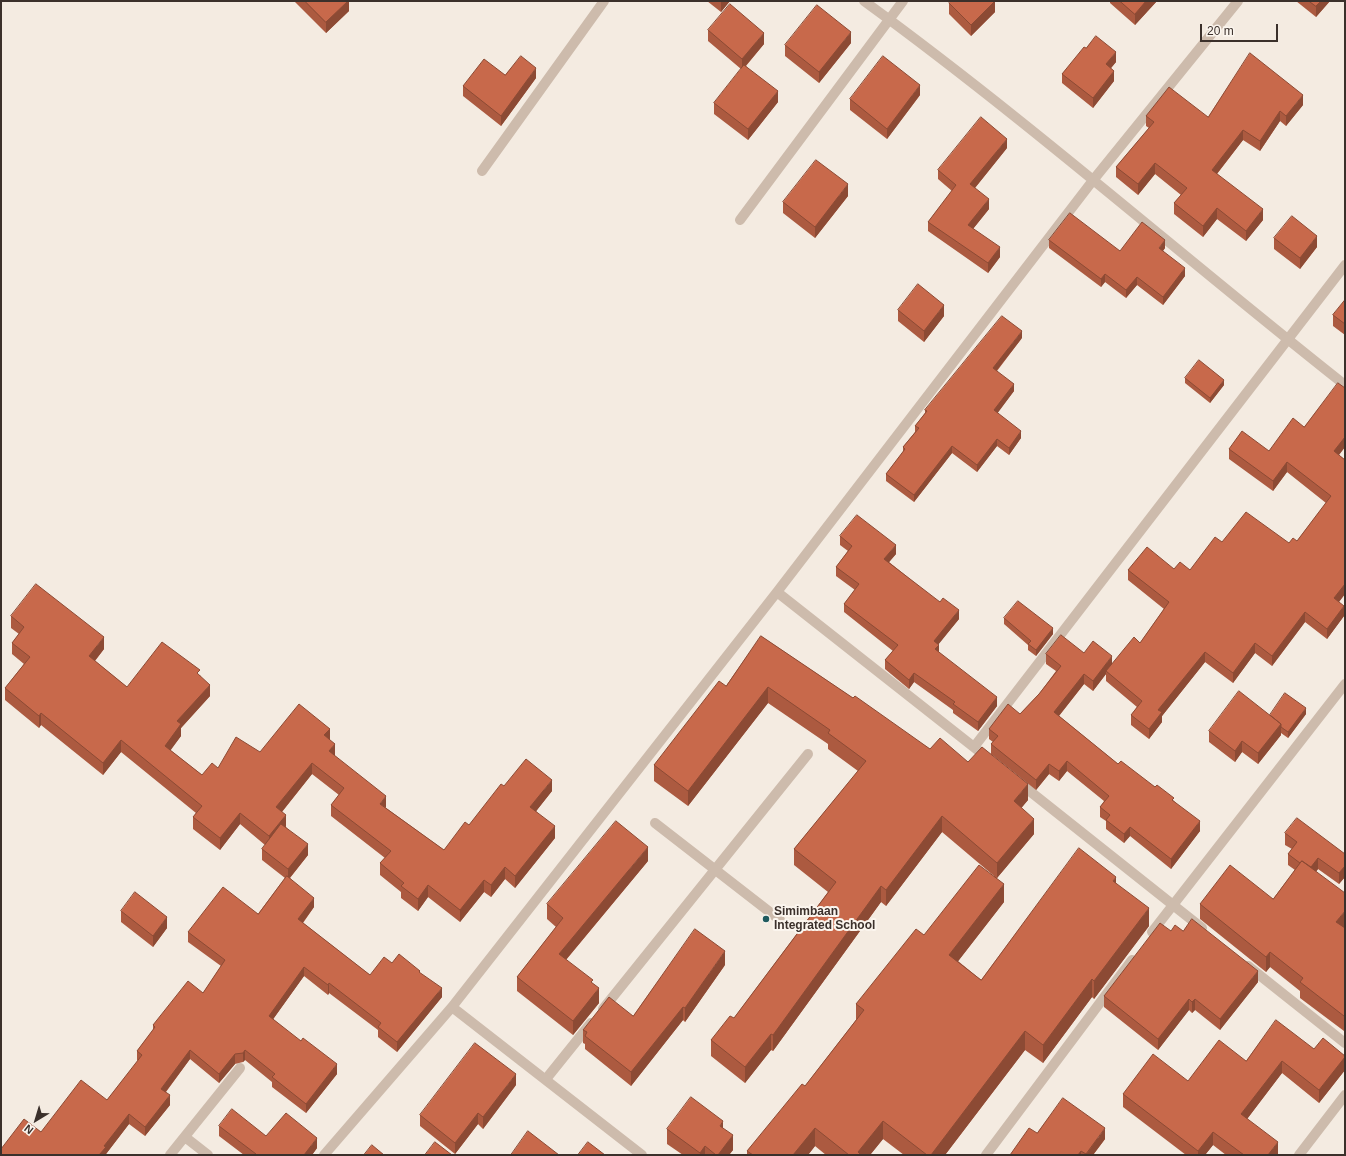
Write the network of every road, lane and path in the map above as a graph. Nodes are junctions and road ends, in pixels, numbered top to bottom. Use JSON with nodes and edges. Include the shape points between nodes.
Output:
{"nodes":[{"id":1,"x":604,"y":1,"type":"edge"},
{"id":2,"x":864,"y":1,"type":"edge"},
{"id":3,"x":903,"y":1,"type":"edge"},
{"id":4,"x":1238,"y":1,"type":"edge"},
{"id":5,"x":889,"y":19,"type":"junction"},
{"id":6,"x":482,"y":171,"type":"dead end"},
{"id":7,"x":1094,"y":179,"type":"junction"},
{"id":8,"x":740,"y":220,"type":"dead end"},
{"id":9,"x":1345,"y":265,"type":"edge"},
{"id":10,"x":1288,"y":340,"type":"junction"},
{"id":11,"x":1345,"y":385,"type":"edge"},
{"id":12,"x":777,"y":592,"type":"junction"},
{"id":13,"x":1345,"y":684,"type":"edge"},
{"id":14,"x":974,"y":747,"type":"junction"},
{"id":15,"x":808,"y":754,"type":"dead end"},
{"id":16,"x":999,"y":767,"type":"edge"},
{"id":17,"x":1011,"y":777,"type":"edge"},
{"id":18,"x":656,"y":823,"type":"dead end"},
{"id":19,"x":715,"y":869,"type":"junction"},
{"id":20,"x":1173,"y":905,"type":"junction"},
{"id":21,"x":780,"y":920,"type":"dead end"},
{"id":22,"x":1210,"y":935,"type":"edge"},
{"id":23,"x":1240,"y":959,"type":"edge"},
{"id":24,"x":452,"y":1007,"type":"junction"},
{"id":25,"x":1345,"y":1043,"type":"edge"},
{"id":26,"x":240,"y":1068,"type":"dead end"},
{"id":27,"x":546,"y":1079,"type":"junction"},
{"id":28,"x":1345,"y":1095,"type":"edge"},
{"id":29,"x":185,"y":1137,"type":"junction"},
{"id":30,"x":170,"y":1155,"type":"edge"},
{"id":31,"x":208,"y":1155,"type":"edge"},
{"id":32,"x":324,"y":1155,"type":"edge"},
{"id":33,"x":642,"y":1155,"type":"edge"},
{"id":34,"x":986,"y":1155,"type":"edge"},
{"id":35,"x":1299,"y":1155,"type":"edge"}],
"edges":[{"from":1,"to":6,"type":"street"},
{"from":2,"to":5,"type":"street"},
{"from":3,"to":5,"type":"street"},
{"from":4,"to":7,"type":"street"},
{"from":5,"to":7,"type":"street"},
{"from":5,"to":8,"type":"street"},
{"from":7,"to":10,"type":"street"},
{"from":7,"to":12,"type":"street"},
{"from":9,"to":10,"type":"street"},
{"from":10,"to":11,"type":"street"},
{"from":10,"to":14,"type":"street"},
{"from":12,"to":14,"type":"street"},
{"from":12,"to":24,"type":"street"},
{"from":13,"to":20,"type":"street"},
{"from":14,"to":16,"type":"street"},
{"from":15,"to":19,"type":"street"},
{"from":17,"to":20,"type":"street"},
{"from":18,"to":19,"type":"street"},
{"from":19,"to":21,"type":"street"},
{"from":19,"to":27,"type":"street"},
{"from":20,"to":22,"type":"street"},
{"from":20,"to":34,"type":"street"},
{"from":23,"to":25,"type":"street"},
{"from":24,"to":27,"type":"street"},
{"from":24,"to":32,"type":"street"},
{"from":26,"to":29,"type":"street"},
{"from":27,"to":33,"type":"street"},
{"from":28,"to":35,"type":"street"},
{"from":29,"to":30,"type":"street"},
{"from":29,"to":31,"type":"street"}]}
